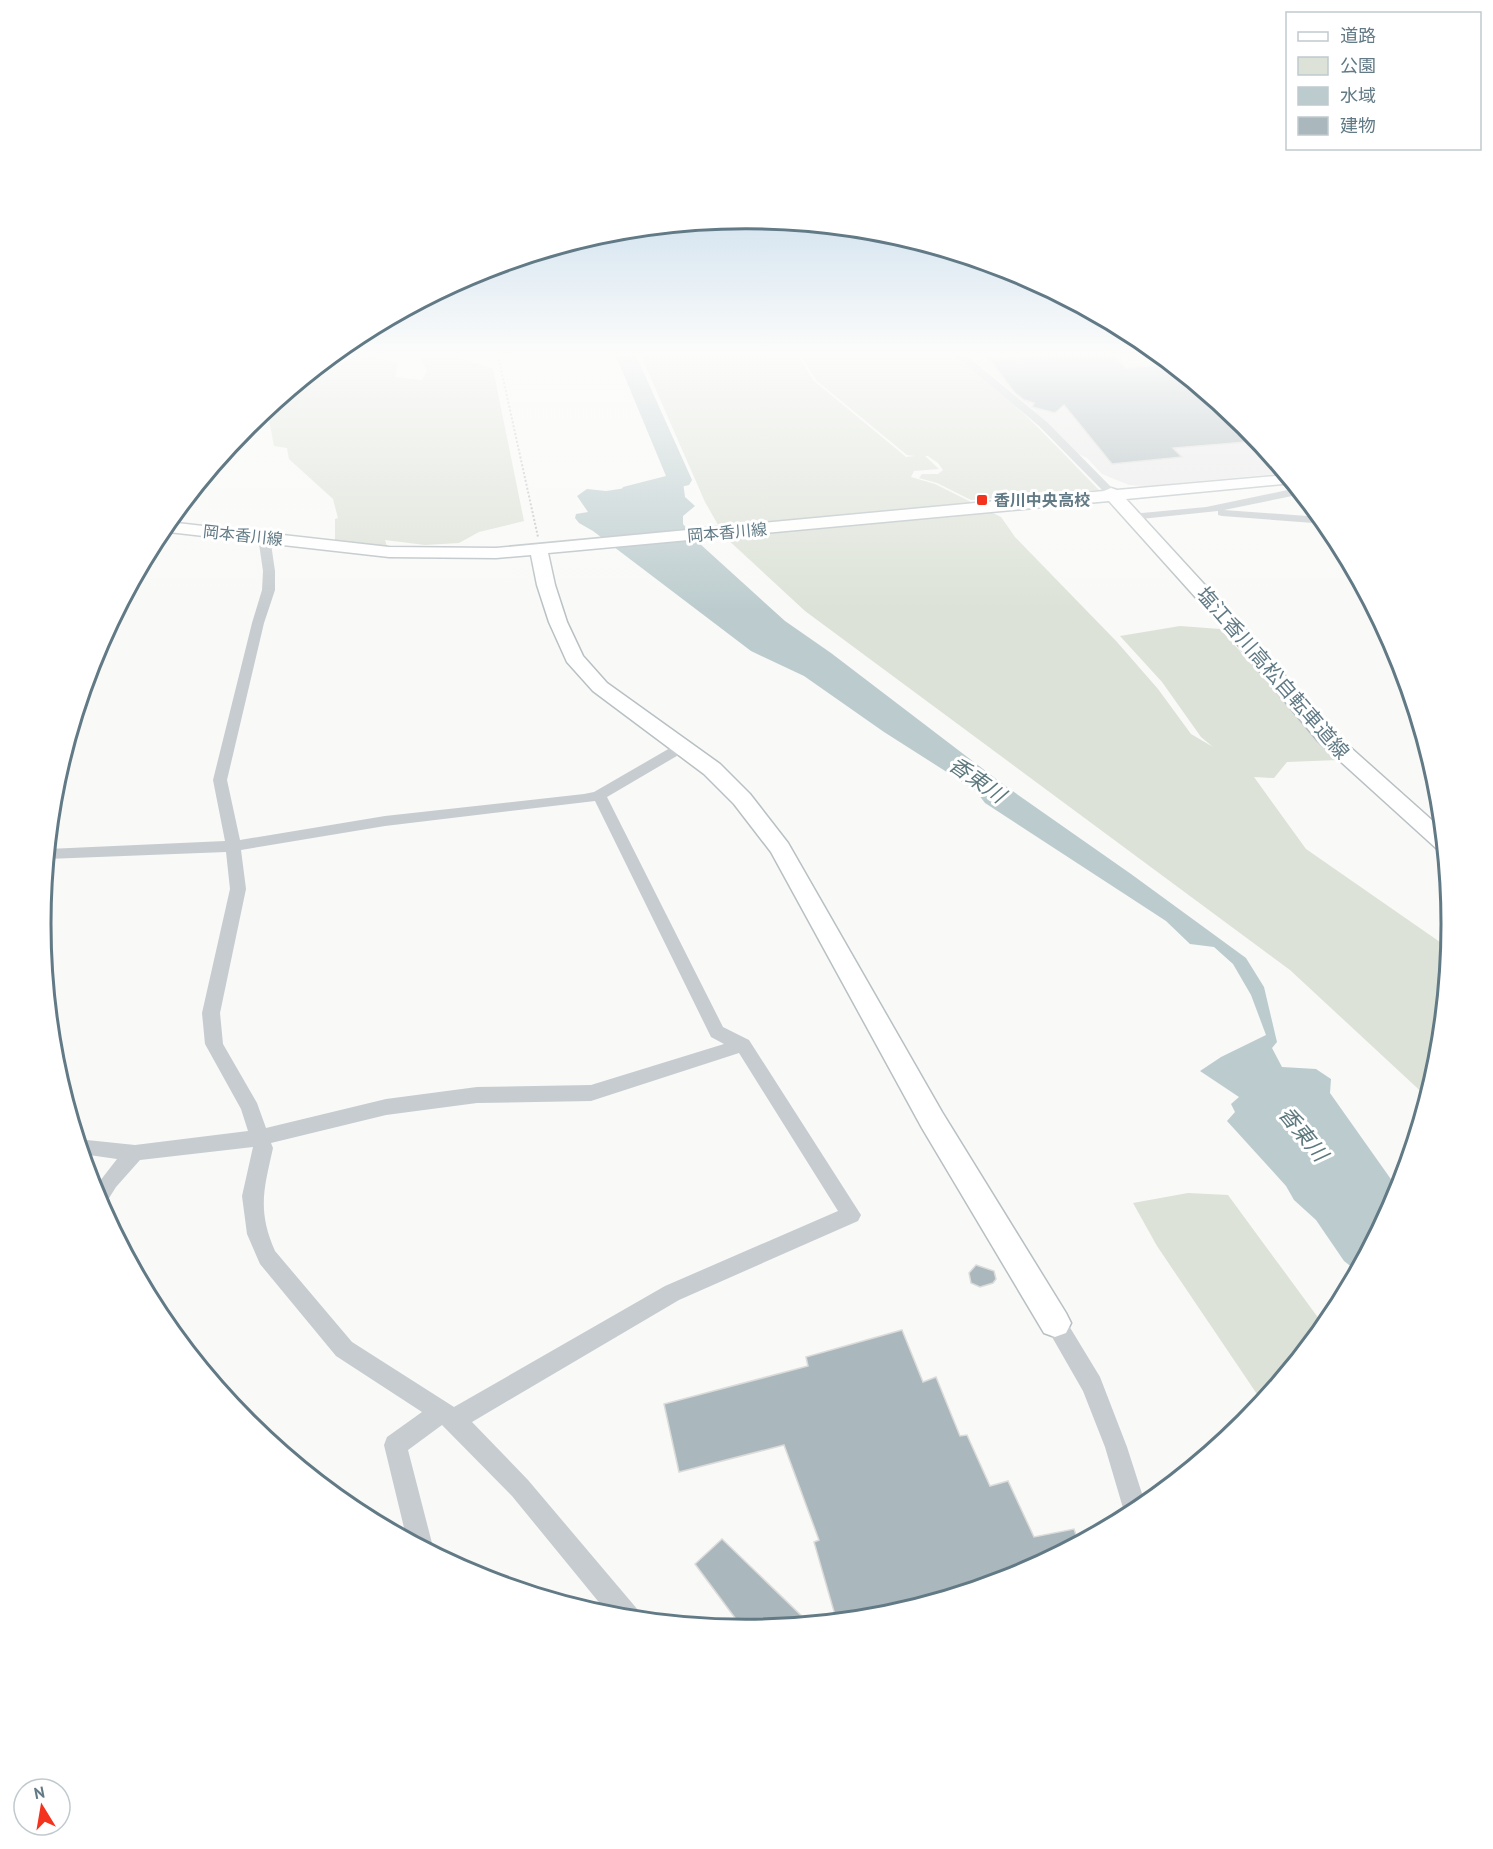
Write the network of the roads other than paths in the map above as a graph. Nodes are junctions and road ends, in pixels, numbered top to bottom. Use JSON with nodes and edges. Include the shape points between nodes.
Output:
{"nodes":[{"id":1,"x":1057,"y":437,"type":"edge"},
{"id":2,"x":1280,"y":480,"type":"edge"},
{"id":3,"x":1291,"y":493,"type":"edge"},
{"id":4,"x":1112,"y":495,"type":"junction"},
{"id":5,"x":1206,"y":510,"type":"junction"},
{"id":6,"x":1131,"y":517,"type":"junction"},
{"id":7,"x":1312,"y":520,"type":"edge"},
{"id":8,"x":175,"y":529,"type":"edge"},
{"id":9,"x":264,"y":537,"type":"junction"},
{"id":10,"x":540,"y":547,"type":"junction"},
{"id":11,"x":682,"y":747,"type":"junction"},
{"id":12,"x":599,"y":795,"type":"junction"},
{"id":13,"x":1436,"y":836,"type":"edge"},
{"id":14,"x":233,"y":846,"type":"junction"},
{"id":15,"x":55,"y":854,"type":"edge"},
{"id":16,"x":743,"y":1046,"type":"junction"},
{"id":17,"x":258,"y":1138,"type":"junction"},
{"id":18,"x":88,"y":1147,"type":"edge"},
{"id":19,"x":135,"y":1153,"type":"junction"},
{"id":20,"x":104,"y":1190,"type":"edge"},
{"id":21,"x":1055,"y":1323,"type":"joint"},
{"id":22,"x":448,"y":1416,"type":"junction"},
{"id":23,"x":1133,"y":1503,"type":"edge"},
{"id":24,"x":414,"y":1535,"type":"edge"},
{"id":25,"x":620,"y":1608,"type":"edge"}],
"edges":[{"from":1,"to":4,"type":"street"},
{"from":2,"to":4,"type":"main road","name":"岡本香川線"},
{"from":3,"to":5,"type":"street"},
{"from":4,"to":6,"type":"main road","name":"塩江香川高松自転車道線"},
{"from":4,"to":10,"type":"main road","name":"岡本香川線"},
{"from":5,"to":6,"type":"street"},
{"from":5,"to":7,"type":"street"},
{"from":6,"to":13,"type":"main road","name":"塩江香川高松自転車道線","via":[[1240,635],[1325,736]]},
{"from":8,"to":9,"type":"main road","name":"岡本香川線"},
{"from":9,"to":10,"type":"main road","name":"岡本香川線","via":[[435,554]]},
{"from":9,"to":14,"type":"street","via":[[271,581],[269,598],[258,623],[220,780]]},
{"from":10,"to":11,"type":"main road","via":[[546,585],[574,658],[600,687]]},
{"from":11,"to":12,"type":"street"},
{"from":11,"to":21,"type":"main road","via":[[712,769],[742,799],[780,848],[932,1120]]},
{"from":12,"to":14,"type":"street","via":[[385,821]]},
{"from":12,"to":16,"type":"street","via":[[717,1032]]},
{"from":14,"to":15,"type":"street"},
{"from":14,"to":17,"type":"street","via":[[238,889],[211,1013],[214,1044],[250,1108]]},
{"from":16,"to":17,"type":"street","via":[[591,1093],[466,1096],[386,1107]]},
{"from":16,"to":22,"type":"street","via":[[851,1215],[672,1293]]},
{"from":17,"to":19,"type":"street"},
{"from":17,"to":22,"type":"street","via":[[263,1148],[252,1196],[257,1234],[267,1257],[344,1349]]},
{"from":18,"to":19,"type":"street"},
{"from":19,"to":20,"type":"street"},
{"from":21,"to":23,"type":"street","via":[[1092,1385]]},
{"from":22,"to":24,"type":"street","via":[[395,1445]]},
{"from":22,"to":25,"type":"street","via":[[520,1488]]}]}
